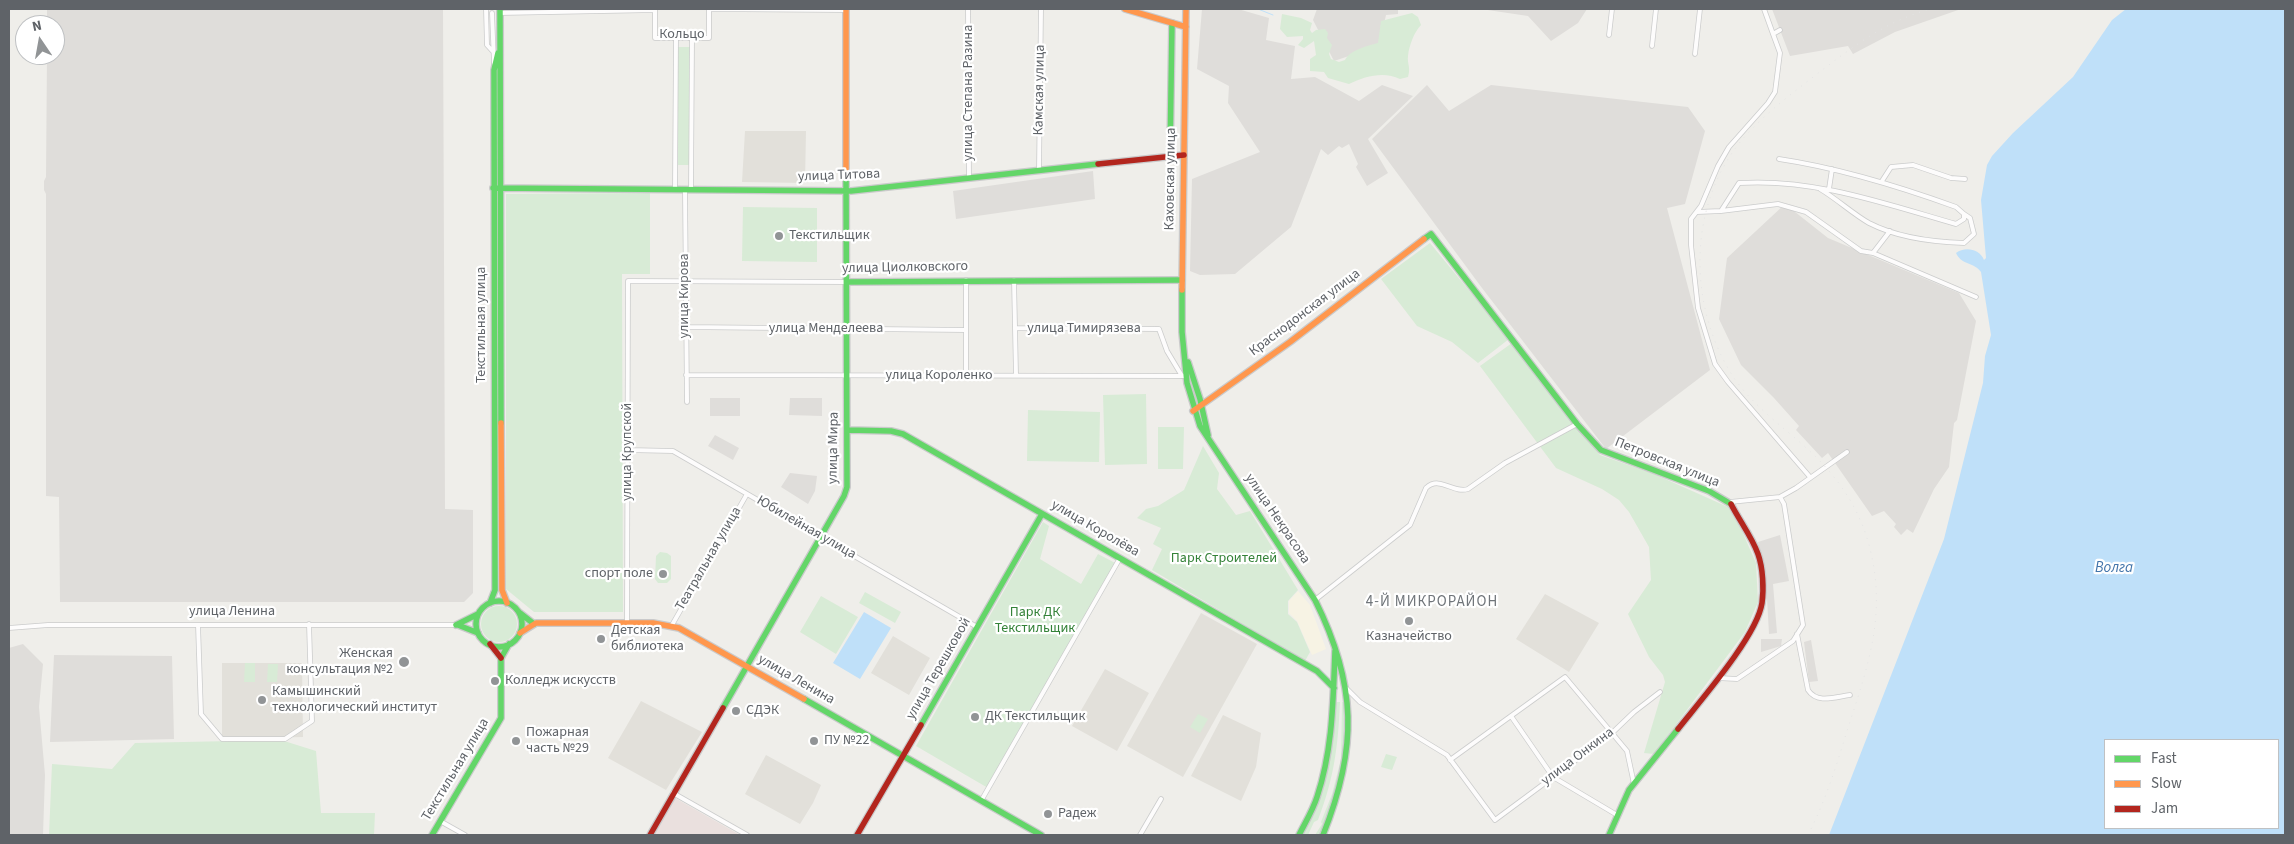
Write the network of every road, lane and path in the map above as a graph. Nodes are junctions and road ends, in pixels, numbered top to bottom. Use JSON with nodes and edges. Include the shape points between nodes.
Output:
{"nodes":[{"id":1,"x":486,"y":9,"type":"edge"},
{"id":2,"x":709,"y":9,"type":"edge"},
{"id":3,"x":846,"y":9,"type":"edge"},
{"id":4,"x":968,"y":9,"type":"edge"},
{"id":5,"x":1041,"y":9,"type":"edge"},
{"id":6,"x":1125,"y":9,"type":"edge"},
{"id":7,"x":1186,"y":9,"type":"edge"},
{"id":8,"x":1612,"y":9,"type":"edge"},
{"id":9,"x":1656,"y":9,"type":"edge"},
{"id":10,"x":1700,"y":9,"type":"edge"},
{"id":11,"x":1764,"y":9,"type":"edge"},
{"id":12,"x":656,"y":10,"type":"edge"},
{"id":13,"x":500,"y":11,"type":"edge"},
{"id":14,"x":1142,"y":11,"type":"edge"},
{"id":15,"x":492,"y":13,"type":"dead end"},
{"id":16,"x":1172,"y":23,"type":"junction"},
{"id":17,"x":1186,"y":27,"type":"junction"},
{"id":18,"x":1780,"y":30,"type":"dead end"},
{"id":19,"x":1773,"y":34,"type":"junction"},
{"id":20,"x":1609,"y":35,"type":"dead end"},
{"id":21,"x":676,"y":38,"type":"junction"},
{"id":22,"x":692,"y":38,"type":"junction"},
{"id":23,"x":500,"y":46,"type":"junction"},
{"id":24,"x":1652,"y":46,"type":"dead end"},
{"id":25,"x":492,"y":50,"type":"junction"},
{"id":26,"x":1694,"y":54,"type":"dead end"},
{"id":27,"x":497,"y":56,"type":"junction"},
{"id":28,"x":497,"y":64,"type":"junction"},
{"id":29,"x":1184,"y":155,"type":"junction"},
{"id":30,"x":1170,"y":156,"type":"junction"},
{"id":31,"x":1778,"y":159,"type":"dead end"},
{"id":32,"x":1832,"y":169,"type":"junction"},
{"id":33,"x":1039,"y":170,"type":"junction"},
{"id":34,"x":969,"y":178,"type":"junction"},
{"id":35,"x":1965,"y":179,"type":"dead end"},
{"id":36,"x":1882,"y":181,"type":"junction"},
{"id":37,"x":1816,"y":187,"type":"junction"},
{"id":38,"x":493,"y":188,"type":"junction"},
{"id":39,"x":500,"y":188,"type":"junction"},
{"id":40,"x":675,"y":190,"type":"junction"},
{"id":41,"x":688,"y":190,"type":"junction"},
{"id":42,"x":847,"y":190,"type":"junction"},
{"id":43,"x":1828,"y":190,"type":"junction"},
{"id":44,"x":1721,"y":211,"type":"junction"},
{"id":45,"x":1696,"y":212,"type":"junction"},
{"id":46,"x":1964,"y":214,"type":"junction"},
{"id":47,"x":1890,"y":231,"type":"junction"},
{"id":48,"x":1431,"y":234,"type":"joint"},
{"id":49,"x":1873,"y":253,"type":"junction"},
{"id":50,"x":966,"y":280,"type":"junction"},
{"id":51,"x":1014,"y":280,"type":"junction"},
{"id":52,"x":1182,"y":280,"type":"junction"},
{"id":53,"x":628,"y":281,"type":"joint"},
{"id":54,"x":685,"y":281,"type":"junction"},
{"id":55,"x":846,"y":282,"type":"junction"},
{"id":56,"x":1976,"y":297,"type":"dead end"},
{"id":57,"x":685,"y":327,"type":"junction"},
{"id":58,"x":1016,"y":328,"type":"junction"},
{"id":59,"x":846,"y":330,"type":"junction"},
{"id":60,"x":966,"y":330,"type":"junction"},
{"id":61,"x":966,"y":375,"type":"junction"},
{"id":62,"x":1016,"y":375,"type":"junction"},
{"id":63,"x":686,"y":376,"type":"junction"},
{"id":64,"x":1187,"y":376,"type":"junction"},
{"id":65,"x":848,"y":377,"type":"junction"},
{"id":66,"x":687,"y":402,"type":"dead end"},
{"id":67,"x":1201,"y":406,"type":"junction"},
{"id":68,"x":1193,"y":411,"type":"junction"},
{"id":69,"x":1577,"y":424,"type":"junction"},
{"id":70,"x":848,"y":430,"type":"junction"},
{"id":71,"x":1209,"y":440,"type":"junction"},
{"id":72,"x":628,"y":450,"type":"junction"},
{"id":73,"x":1847,"y":452,"type":"dead end"},
{"id":74,"x":1810,"y":477,"type":"junction"},
{"id":75,"x":747,"y":494,"type":"junction"},
{"id":76,"x":1780,"y":497,"type":"junction"},
{"id":77,"x":1730,"y":502,"type":"junction"},
{"id":78,"x":1042,"y":514,"type":"junction"},
{"id":79,"x":820,"y":537,"type":"junction"},
{"id":80,"x":1120,"y":558,"type":"junction"},
{"id":81,"x":1315,"y":600,"type":"junction"},
{"id":82,"x":490,"y":603,"type":"junction"},
{"id":83,"x":507,"y":603,"type":"junction"},
{"id":84,"x":518,"y":612,"type":"junction"},
{"id":85,"x":478,"y":614,"type":"junction"},
{"id":86,"x":627,"y":622,"type":"junction"},
{"id":87,"x":309,"y":624,"type":"junction"},
{"id":88,"x":534,"y":624,"type":"junction"},
{"id":89,"x":198,"y":625,"type":"junction"},
{"id":90,"x":456,"y":625,"type":"junction"},
{"id":91,"x":672,"y":625,"type":"junction"},
{"id":92,"x":977,"y":627,"type":"junction"},
{"id":93,"x":9,"y":628,"type":"edge"},
{"id":94,"x":478,"y":633,"type":"junction"},
{"id":95,"x":520,"y":633,"type":"junction"},
{"id":96,"x":1798,"y":634,"type":"junction"},
{"id":97,"x":490,"y":644,"type":"junction"},
{"id":98,"x":509,"y":644,"type":"junction"},
{"id":99,"x":1334,"y":644,"type":"junction"},
{"id":100,"x":501,"y":658,"type":"junction"},
{"id":101,"x":746,"y":666,"type":"junction"},
{"id":102,"x":1344,"y":674,"type":"junction"},
{"id":103,"x":1334,"y":675,"type":"junction"},
{"id":104,"x":1322,"y":676,"type":"junction"},
{"id":105,"x":1718,"y":678,"type":"junction"},
{"id":106,"x":1334,"y":688,"type":"junction"},
{"id":107,"x":1346,"y":688,"type":"junction"},
{"id":108,"x":1660,"y":692,"type":"dead end"},
{"id":109,"x":1850,"y":695,"type":"dead end"},
{"id":110,"x":1512,"y":716,"type":"junction"},
{"id":111,"x":1611,"y":734,"type":"junction"},
{"id":112,"x":904,"y":756,"type":"junction"},
{"id":113,"x":1450,"y":760,"type":"junction"},
{"id":114,"x":1553,"y":777,"type":"junction"},
{"id":115,"x":1634,"y":785,"type":"junction"},
{"id":116,"x":673,"y":793,"type":"junction"},
{"id":117,"x":1161,"y":799,"type":"dead end"},
{"id":118,"x":981,"y":800,"type":"junction"},
{"id":119,"x":1617,"y":814,"type":"junction"},
{"id":120,"x":440,"y":821,"type":"junction"},
{"id":121,"x":432,"y":835,"type":"edge"},
{"id":122,"x":465,"y":835,"type":"edge"},
{"id":123,"x":650,"y":835,"type":"edge"},
{"id":124,"x":747,"y":835,"type":"edge"},
{"id":125,"x":857,"y":835,"type":"edge"},
{"id":126,"x":1042,"y":835,"type":"edge"},
{"id":127,"x":1140,"y":835,"type":"edge"},
{"id":128,"x":1299,"y":835,"type":"edge"},
{"id":129,"x":1322,"y":835,"type":"edge"},
{"id":130,"x":1609,"y":835,"type":"edge"}],
"edges":[{"from":1,"to":25,"type":"street","via":[[486,41]]},
{"from":2,"to":3,"type":"street"},
{"from":2,"to":22,"type":"street","name":"Кольцо","via":[[709,38]]},
{"from":3,"to":42,"type":"street","name":"улица Мира"},
{"from":4,"to":34,"type":"street","name":"улица Степана Разина"},
{"from":5,"to":33,"type":"street","name":"Камская улица"},
{"from":6,"to":14,"type":"street"},
{"from":7,"to":17,"type":"street","name":"Каховская улица"},
{"from":8,"to":20,"type":"street"},
{"from":9,"to":24,"type":"street"},
{"from":10,"to":26,"type":"street"},
{"from":11,"to":19,"type":"street"},
{"from":12,"to":13,"type":"street"},
{"from":12,"to":21,"type":"street","name":"Кольцо","via":[[655,38]]},
{"from":13,"to":23,"type":"street","name":"Текстильная улица"},
{"from":14,"to":16,"type":"street"},
{"from":15,"to":25,"type":"street"},
{"from":16,"to":17,"type":"street"},
{"from":16,"to":30,"type":"street"},
{"from":17,"to":29,"type":"street","name":"Каховская улица"},
{"from":18,"to":19,"type":"street"},
{"from":19,"to":45,"type":"street","via":[[1780,53],[1775,92],[1729,147]]},
{"from":21,"to":22,"type":"street","name":"Кольцо"},
{"from":21,"to":40,"type":"street"},
{"from":22,"to":41,"type":"street","name":"улица Кирова"},
{"from":23,"to":27,"type":"street","name":"Текстильная улица"},
{"from":23,"to":28,"type":"street","name":"Текстильная улица"},
{"from":25,"to":27,"type":"street"},
{"from":25,"to":28,"type":"street"},
{"from":27,"to":28,"type":"street","name":"Текстильная улица"},
{"from":28,"to":38,"type":"street","name":"Текстильная улица"},
{"from":28,"to":39,"type":"street","name":"Текстильная улица"},
{"from":29,"to":30,"type":"street","name":"улица Титова"},
{"from":29,"to":52,"type":"street","name":"Каховская улица"},
{"from":30,"to":33,"type":"street","name":"улица Титова"},
{"from":31,"to":32,"type":"street"},
{"from":32,"to":36,"type":"street"},
{"from":32,"to":43,"type":"street"},
{"from":33,"to":34,"type":"street","name":"улица Титова"},
{"from":34,"to":42,"type":"street","name":"улица Титова"},
{"from":35,"to":36,"type":"street","via":[[1951,178],[1913,165],[1891,167]]},
{"from":36,"to":46,"type":"street","via":[[1956,207]]},
{"from":37,"to":43,"type":"street"},
{"from":37,"to":44,"type":"street","via":[[1763,181],[1740,183]]},
{"from":37,"to":47,"type":"street","via":[[1868,222]]},
{"from":38,"to":39,"type":"street","name":"улица Титова"},
{"from":38,"to":82,"type":"street","name":"Текстильная улица","via":[[495,590]]},
{"from":39,"to":40,"type":"street","name":"улица Титова"},
{"from":39,"to":83,"type":"street","name":"Текстильная улица","via":[[502,590]]},
{"from":40,"to":41,"type":"street","name":"улица Титова"},
{"from":41,"to":42,"type":"street","name":"улица Титова"},
{"from":41,"to":54,"type":"street","name":"улица Кирова"},
{"from":42,"to":55,"type":"street","name":"улица Мира"},
{"from":43,"to":46,"type":"street","via":[[1956,224],[1964,220]]},
{"from":44,"to":45,"type":"street"},
{"from":44,"to":49,"type":"street","via":[[1778,204],[1806,212],[1861,251]]},
{"from":45,"to":74,"type":"street","via":[[1692,219],[1691,245],[1695,292],[1706,341],[1715,364]]},
{"from":46,"to":47,"type":"street","via":[[1970,218],[1974,234],[1964,243],[1934,242]]},
{"from":47,"to":49,"type":"street"},
{"from":48,"to":67,"type":"street","name":"Краснодонская улица"},
{"from":48,"to":69,"type":"street","name":"Петровская улица"},
{"from":49,"to":56,"type":"street"},
{"from":50,"to":51,"type":"street","name":"улица Циолковского"},
{"from":50,"to":55,"type":"street","name":"улица Циолковского"},
{"from":50,"to":60,"type":"street"},
{"from":51,"to":52,"type":"street","name":"улица Циолковского"},
{"from":51,"to":58,"type":"street"},
{"from":52,"to":64,"type":"street","name":"Каховская улица"},
{"from":53,"to":54,"type":"street","name":"улица Циолковского"},
{"from":53,"to":72,"type":"street","name":"улица Крупской"},
{"from":54,"to":55,"type":"street","name":"улица Циолковского"},
{"from":54,"to":57,"type":"street","name":"улица Кирова"},
{"from":55,"to":59,"type":"street","name":"улица Мира"},
{"from":57,"to":59,"type":"street","name":"улица Менделеева"},
{"from":57,"to":63,"type":"street","name":"улица Кирова"},
{"from":58,"to":62,"type":"street"},
{"from":58,"to":64,"type":"street","name":"улица Тимирязева","via":[[1159,329],[1167,351]]},
{"from":59,"to":60,"type":"street","name":"улица Менделеева"},
{"from":59,"to":65,"type":"street","name":"улица Мира"},
{"from":60,"to":61,"type":"street"},
{"from":61,"to":62,"type":"street","name":"улица Короленко"},
{"from":61,"to":65,"type":"street","name":"улица Короленко"},
{"from":62,"to":64,"type":"street","name":"улица Короленко"},
{"from":63,"to":65,"type":"street","name":"улица Короленко"},
{"from":63,"to":66,"type":"street","name":"улица Кирова"},
{"from":64,"to":67,"type":"street","name":"Каховская улица"},
{"from":64,"to":68,"type":"street","name":"Каховская улица"},
{"from":65,"to":70,"type":"street","name":"улица Мира"},
{"from":67,"to":68,"type":"street","name":"Краснодонская улица"},
{"from":67,"to":71,"type":"street","name":"Каховская улица"},
{"from":68,"to":71,"type":"street","name":"улица Некрасова"},
{"from":69,"to":77,"type":"street","name":"Петровская улица","via":[[1601,450]]},
{"from":69,"to":81,"type":"street","via":[[1511,460],[1466,490],[1437,482],[1431,484],[1426,488],[1410,525]]},
{"from":70,"to":78,"type":"street","name":"улица Королёва","via":[[903,434]]},
{"from":70,"to":79,"type":"street","name":"улица Мира","via":[[847,486]]},
{"from":71,"to":81,"type":"street","name":"улица Некрасова"},
{"from":72,"to":75,"type":"street","name":"Юбилейная улица","via":[[673,451]]},
{"from":72,"to":86,"type":"street","name":"улица Крупской"},
{"from":73,"to":74,"type":"street"},
{"from":74,"to":76,"type":"street"},
{"from":75,"to":79,"type":"street","name":"Юбилейная улица"},
{"from":75,"to":91,"type":"street","name":"Театральная улица"},
{"from":76,"to":77,"type":"street"},
{"from":76,"to":96,"type":"street","via":[[1784,504],[1803,625]]},
{"from":77,"to":105,"type":"street","name":"Петровская улица","via":[[1758,554],[1763,597],[1755,624]]},
{"from":78,"to":80,"type":"street","name":"улица Королёва"},
{"from":78,"to":92,"type":"street","name":"улица Терешковой"},
{"from":79,"to":92,"type":"street","name":"Юбилейная улица"},
{"from":79,"to":101,"type":"street","name":"улица Мира"},
{"from":80,"to":104,"type":"street","name":"улица Королёва"},
{"from":80,"to":118,"type":"street"},
{"from":81,"to":99,"type":"street","name":"улица Некрасова"},
{"from":82,"to":83,"type":"street"},
{"from":82,"to":85,"type":"street"},
{"from":83,"to":84,"type":"street"},
{"from":84,"to":88,"type":"street"},
{"from":84,"to":95,"type":"street"},
{"from":85,"to":90,"type":"street","name":"улица Ленина"},
{"from":85,"to":94,"type":"street"},
{"from":86,"to":88,"type":"street","name":"улица Ленина"},
{"from":86,"to":91,"type":"street","name":"улица Ленина"},
{"from":87,"to":89,"type":"street","name":"улица Ленина"},
{"from":87,"to":89,"type":"street","via":[[312,721],[285,739],[222,739],[201,714]]},
{"from":87,"to":90,"type":"street","name":"улица Ленина"},
{"from":88,"to":95,"type":"street"},
{"from":89,"to":93,"type":"street","name":"улица Ленина"},
{"from":90,"to":94,"type":"street","name":"улица Ленина"},
{"from":91,"to":101,"type":"street","name":"улица Ленина"},
{"from":92,"to":112,"type":"street","name":"улица Терешковой"},
{"from":94,"to":97,"type":"street"},
{"from":95,"to":98,"type":"street"},
{"from":96,"to":105,"type":"street","via":[[1793,641],[1738,678]]},
{"from":96,"to":109,"type":"street","via":[[1808,690],[1812,696]]},
{"from":97,"to":98,"type":"street"},
{"from":97,"to":100,"type":"street"},
{"from":98,"to":100,"type":"street","name":"Текстильная улица"},
{"from":99,"to":102,"type":"street","name":"улица Некрасова"},
{"from":99,"to":103,"type":"street","name":"улица Некрасова"},
{"from":100,"to":120,"type":"street","name":"Текстильная улица","via":[[501,718]]},
{"from":101,"to":112,"type":"street","name":"улица Ленина"},
{"from":101,"to":116,"type":"street","name":"улица Мира"},
{"from":102,"to":103,"type":"street"},
{"from":102,"to":107,"type":"street","name":"улица Некрасова"},
{"from":103,"to":104,"type":"street"},
{"from":103,"to":106,"type":"street","name":"улица Некрасова"},
{"from":104,"to":106,"type":"street","name":"улица Королёва"},
{"from":105,"to":115,"type":"street","name":"Петровская улица"},
{"from":106,"to":107,"type":"street"},
{"from":106,"to":128,"type":"street","name":"улица Некрасова","via":[[1324,777]]},
{"from":107,"to":113,"type":"street","via":[[1360,702]]},
{"from":107,"to":129,"type":"street","name":"улица Некрасова","via":[[1350,715],[1346,764],[1338,799]]},
{"from":108,"to":111,"type":"street","name":"улица Онкина"},
{"from":110,"to":111,"type":"street","via":[[1565,677]]},
{"from":110,"to":113,"type":"street"},
{"from":110,"to":114,"type":"street"},
{"from":111,"to":114,"type":"street","name":"улица Онкина"},
{"from":111,"to":115,"type":"street","via":[[1627,751]]},
{"from":112,"to":118,"type":"street","name":"улица Ленина"},
{"from":112,"to":125,"type":"street","name":"улица Терешковой"},
{"from":113,"to":114,"type":"street","name":"улица Онкина","via":[[1494,820]]},
{"from":114,"to":119,"type":"street"},
{"from":115,"to":119,"type":"street","name":"Петровская улица"},
{"from":116,"to":123,"type":"street","name":"улица Мира"},
{"from":116,"to":124,"type":"street"},
{"from":117,"to":127,"type":"street"},
{"from":118,"to":126,"type":"street","name":"улица Ленина"},
{"from":119,"to":130,"type":"street","name":"Петровская улица"},
{"from":120,"to":121,"type":"street","name":"Текстильная улица"},
{"from":120,"to":122,"type":"street"}]}
